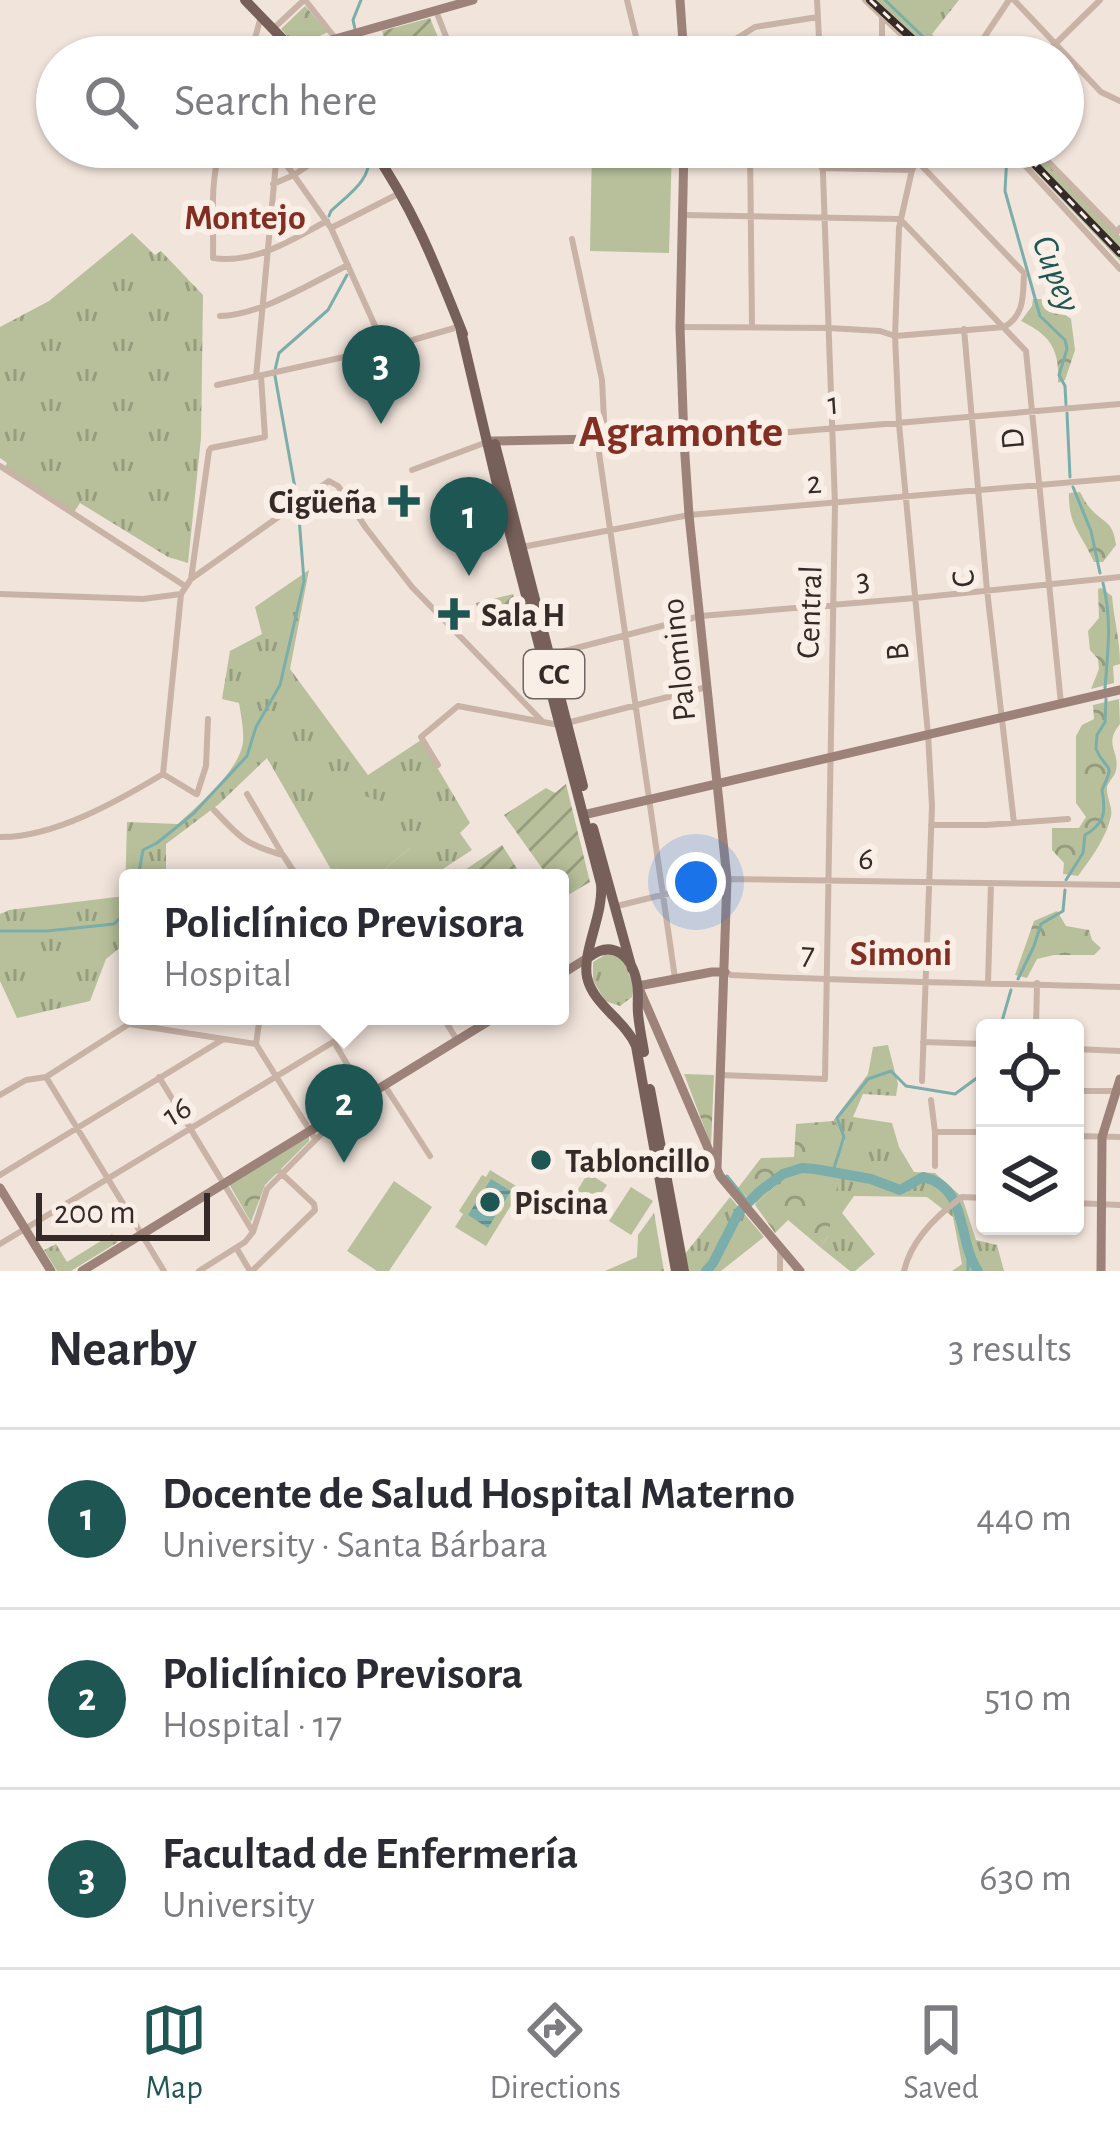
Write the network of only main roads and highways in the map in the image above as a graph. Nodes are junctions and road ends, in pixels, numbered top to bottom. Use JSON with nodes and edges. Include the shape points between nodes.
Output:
{"nodes":[{"id":1,"x":245,"y":0,"type":"edge"},
{"id":2,"x":280,"y":36,"type":"edge"},
{"id":3,"x":385,"y":168,"type":"edge"},
{"id":4,"x":586,"y":814,"type":"junction"},
{"id":5,"x":592,"y":943,"type":"junction"},
{"id":6,"x":609,"y":948,"type":"junction"},
{"id":7,"x":589,"y":957,"type":"junction"},
{"id":8,"x":632,"y":969,"type":"junction"},
{"id":9,"x":638,"y":991,"type":"junction"},
{"id":10,"x":605,"y":1006,"type":"junction"},
{"id":11,"x":676,"y":1253,"type":"junction"},
{"id":12,"x":680,"y":1271,"type":"edge"}],
"edges":[{"from":1,"to":2,"type":"main road"},
{"from":3,"to":4,"type":"main road","number":"CC","via":[[460,329]]},
{"from":4,"to":5,"type":"main road","number":"CC","via":[[602,893]]},
{"from":4,"to":8,"type":"main road","number":"CC"},
{"from":5,"to":6,"type":"main road"},
{"from":5,"to":7,"type":"main road","number":"CC"},
{"from":6,"to":7,"type":"main road"},
{"from":6,"to":8,"type":"main road","number":"CC"},
{"from":7,"to":10,"type":"main road","number":"CC","via":[[587,979]]},
{"from":8,"to":9,"type":"main road","number":"CC"},
{"from":9,"to":10,"type":"main road","via":[[622,1008]]},
{"from":9,"to":11,"type":"main road","number":"CC"},
{"from":10,"to":11,"type":"main road","number":"CC","via":[[636,1046]]},
{"from":11,"to":12,"type":"main road","number":"CC"}]}
